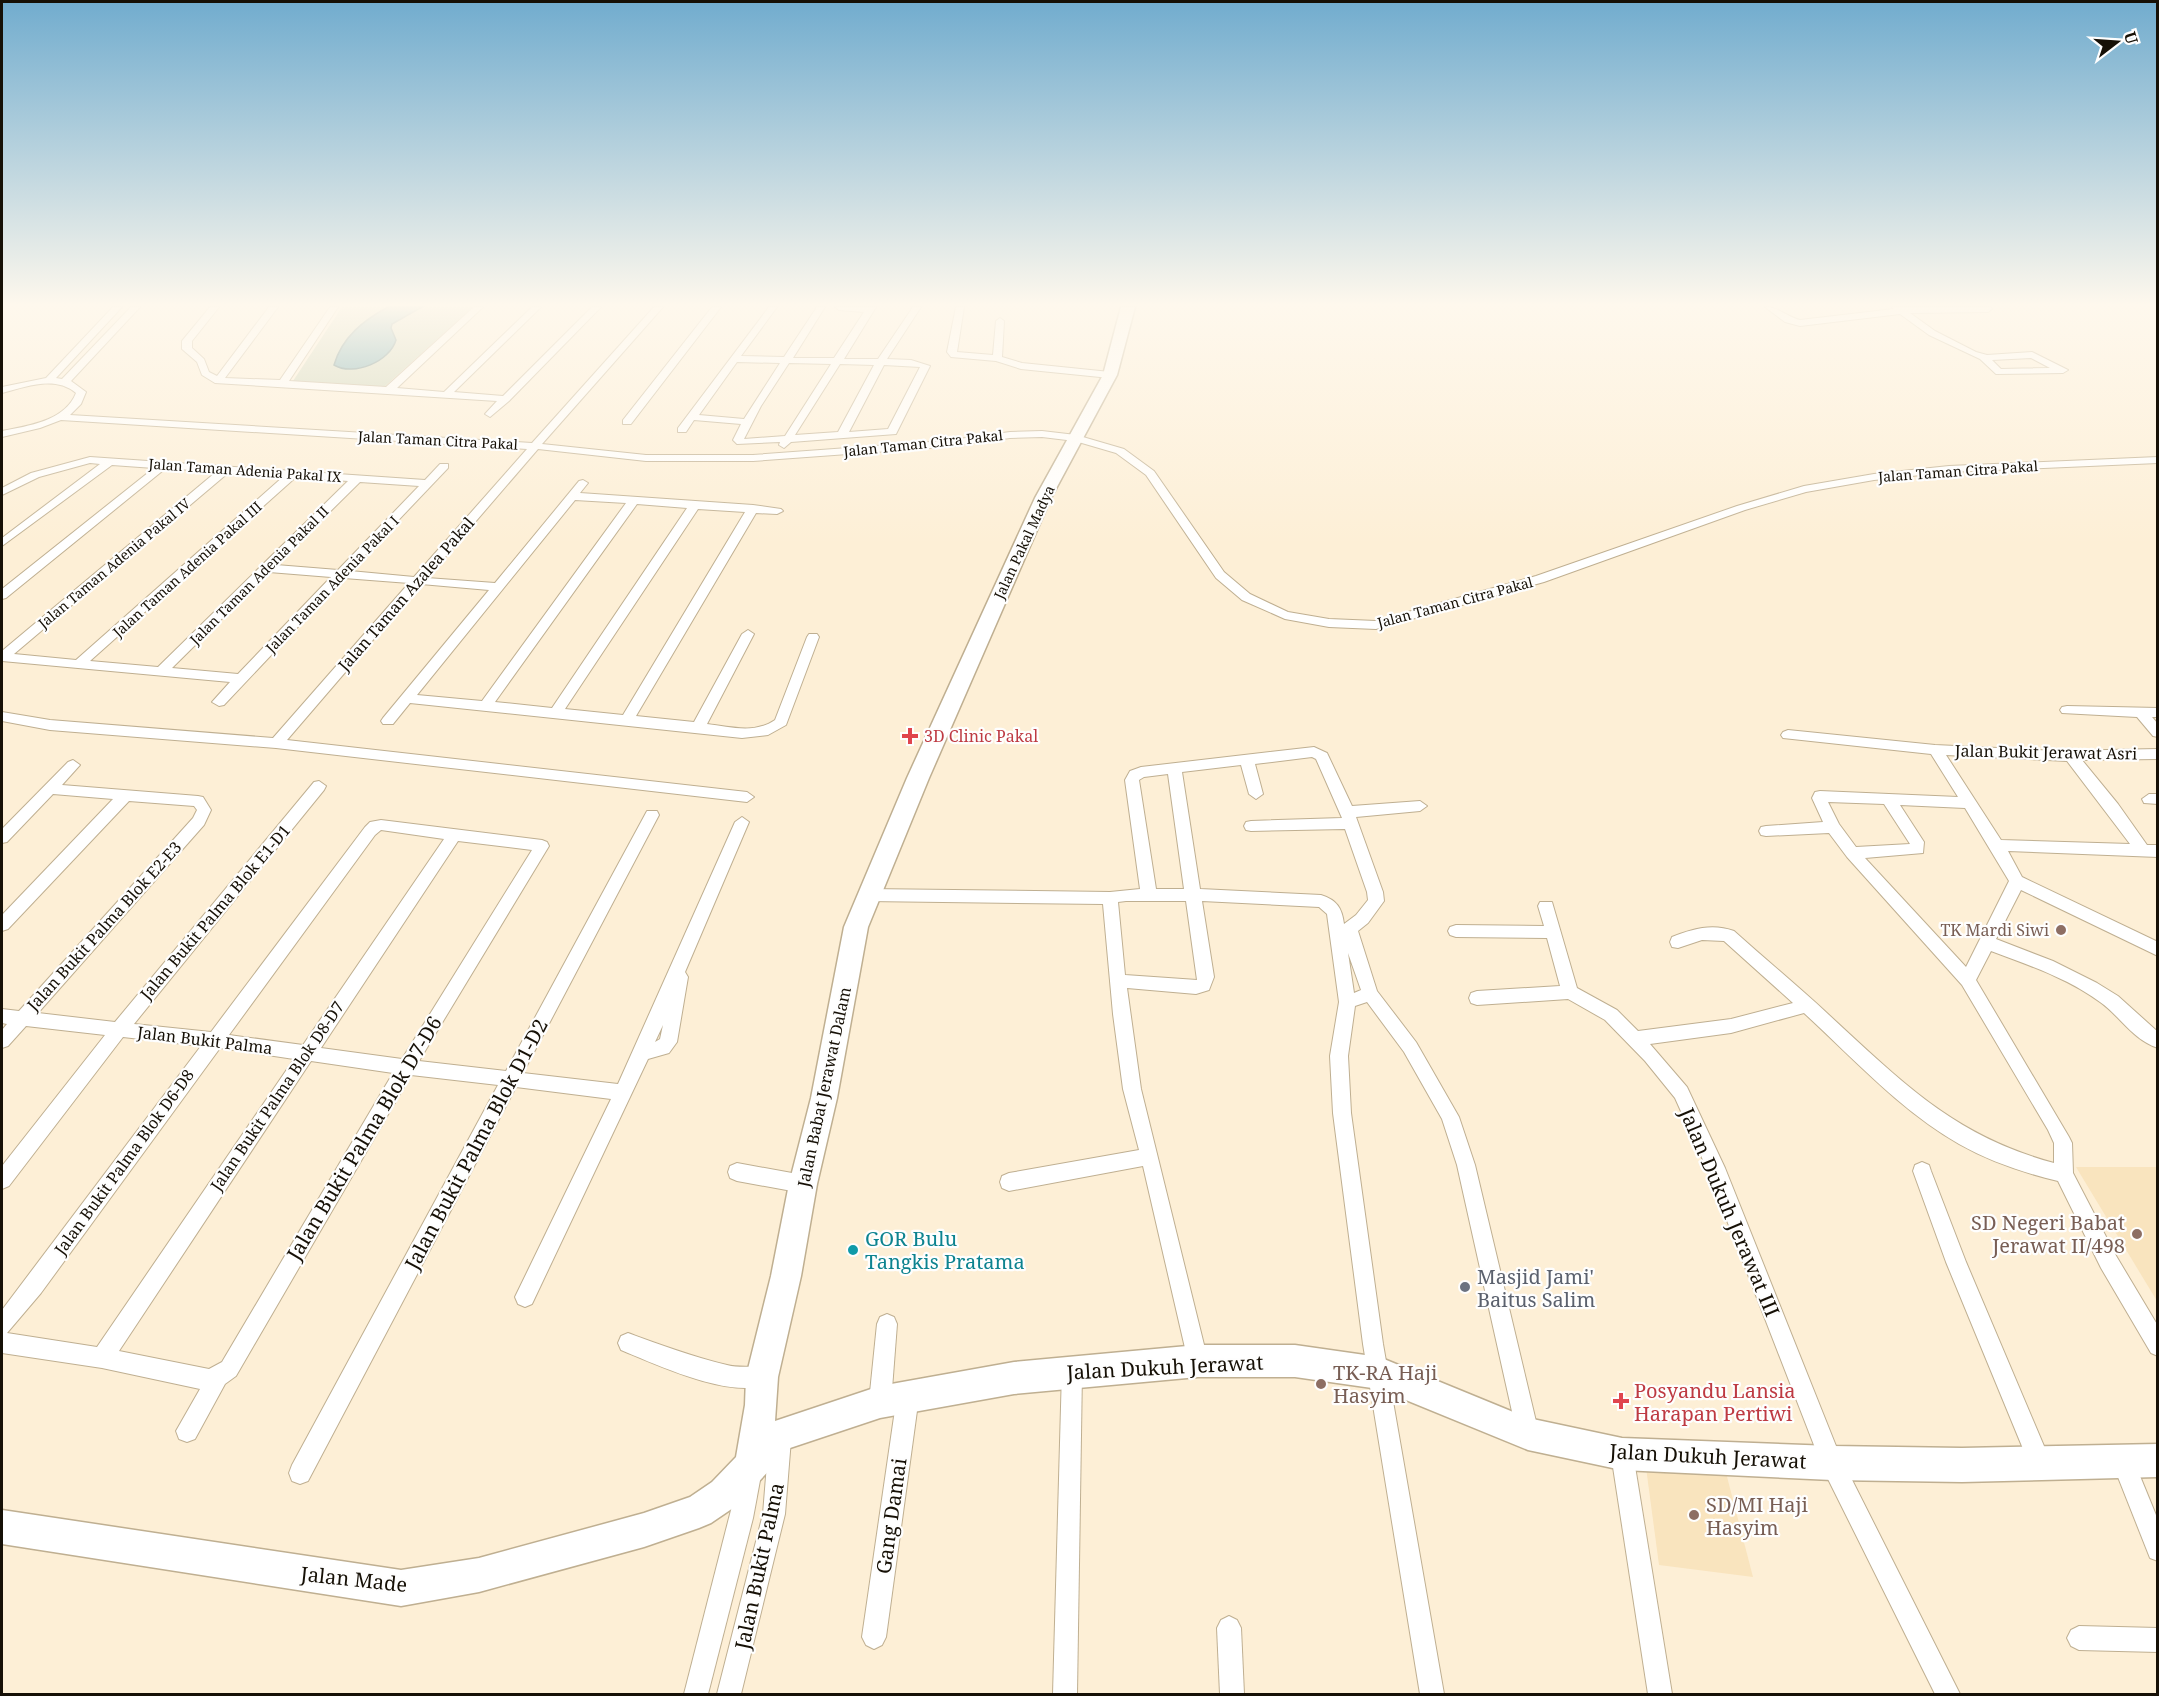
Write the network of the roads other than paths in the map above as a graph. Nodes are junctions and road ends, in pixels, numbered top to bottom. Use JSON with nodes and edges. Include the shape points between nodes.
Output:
{"nodes":[{"id":1,"x":22,"y":386,"type":"edge"},
{"id":2,"x":76,"y":386,"type":"edge"},
{"id":3,"x":324,"y":386,"type":"edge"},
{"id":4,"x":393,"y":386,"type":"edge"},
{"id":5,"x":456,"y":386,"type":"edge"},
{"id":6,"x":519,"y":386,"type":"edge"},
{"id":7,"x":589,"y":386,"type":"edge"},
{"id":8,"x":655,"y":386,"type":"edge"},
{"id":9,"x":715,"y":386,"type":"edge"},
{"id":10,"x":771,"y":386,"type":"edge"},
{"id":11,"x":821,"y":386,"type":"edge"},
{"id":12,"x":868,"y":386,"type":"edge"},
{"id":13,"x":916,"y":386,"type":"edge"},
{"id":14,"x":1104,"y":386,"type":"edge"},
{"id":15,"x":2,"y":390,"type":"edge"},
{"id":16,"x":388,"y":391,"type":"junction"},
{"id":17,"x":447,"y":395,"type":"junction"},
{"id":18,"x":506,"y":399,"type":"junction"},
{"id":19,"x":490,"y":414,"type":"dead end"},
{"id":20,"x":59,"y":417,"type":"junction"},
{"id":21,"x":692,"y":417,"type":"junction"},
{"id":22,"x":627,"y":422,"type":"dead end"},
{"id":23,"x":748,"y":422,"type":"junction"},
{"id":24,"x":682,"y":430,"type":"dead end"},
{"id":25,"x":2,"y":434,"type":"edge"},
{"id":26,"x":842,"y":435,"type":"junction"},
{"id":27,"x":1076,"y":438,"type":"junction"},
{"id":28,"x":788,"y":439,"type":"junction"},
{"id":29,"x":536,"y":446,"type":"junction"},
{"id":30,"x":779,"y":456,"type":"junction"},
{"id":31,"x":2157,"y":460,"type":"edge"},
{"id":32,"x":110,"y":461,"type":"junction"},
{"id":33,"x":165,"y":464,"type":"junction"},
{"id":34,"x":444,"y":466,"type":"dead end"},
{"id":35,"x":227,"y":468,"type":"junction"},
{"id":36,"x":294,"y":473,"type":"junction"},
{"id":37,"x":357,"y":478,"type":"junction"},
{"id":38,"x":428,"y":483,"type":"junction"},
{"id":39,"x":583,"y":483,"type":"dead end"},
{"id":40,"x":2,"y":492,"type":"edge"},
{"id":41,"x":572,"y":496,"type":"junction"},
{"id":42,"x":634,"y":500,"type":"junction"},
{"id":43,"x":695,"y":504,"type":"junction"},
{"id":44,"x":753,"y":508,"type":"junction"},
{"id":45,"x":777,"y":511,"type":"dead end"},
{"id":46,"x":2,"y":543,"type":"edge"},
{"id":47,"x":266,"y":567,"type":"junction"},
{"id":48,"x":341,"y":575,"type":"junction"},
{"id":49,"x":417,"y":581,"type":"junction"},
{"id":50,"x":498,"y":587,"type":"junction"},
{"id":51,"x":2,"y":596,"type":"edge"},
{"id":52,"x":748,"y":634,"type":"dead end"},
{"id":53,"x":813,"y":637,"type":"dead end"},
{"id":54,"x":2,"y":657,"type":"edge"},
{"id":55,"x":79,"y":664,"type":"junction"},
{"id":56,"x":161,"y":672,"type":"junction"},
{"id":57,"x":241,"y":679,"type":"junction"},
{"id":58,"x":407,"y":698,"type":"junction"},
{"id":59,"x":219,"y":702,"type":"dead end"},
{"id":60,"x":485,"y":706,"type":"junction"},
{"id":61,"x":2067,"y":710,"type":"dead end"},
{"id":62,"x":556,"y":713,"type":"junction"},
{"id":63,"x":2141,"y":713,"type":"junction"},
{"id":64,"x":2157,"y":713,"type":"edge"},
{"id":65,"x":2,"y":717,"type":"edge"},
{"id":66,"x":627,"y":720,"type":"junction"},
{"id":67,"x":388,"y":721,"type":"dead end"},
{"id":68,"x":698,"y":727,"type":"junction"},
{"id":69,"x":2157,"y":733,"type":"edge"},
{"id":70,"x":1788,"y":735,"type":"dead end"},
{"id":71,"x":276,"y":744,"type":"junction"},
{"id":72,"x":1935,"y":750,"type":"junction"},
{"id":73,"x":2157,"y":754,"type":"edge"},
{"id":74,"x":2071,"y":756,"type":"junction"},
{"id":75,"x":1247,"y":760,"type":"junction"},
{"id":76,"x":72,"y":765,"type":"dead end"},
{"id":77,"x":1174,"y":769,"type":"junction"},
{"id":78,"x":918,"y":778,"type":"joint"},
{"id":79,"x":319,"y":786,"type":"dead end"},
{"id":80,"x":51,"y":789,"type":"junction"},
{"id":81,"x":1256,"y":794,"type":"dead end"},
{"id":82,"x":125,"y":796,"type":"junction"},
{"id":83,"x":747,"y":797,"type":"dead end"},
{"id":84,"x":1888,"y":799,"type":"junction"},
{"id":85,"x":1970,"y":803,"type":"junction"},
{"id":86,"x":1420,"y":806,"type":"dead end"},
{"id":87,"x":652,"y":814,"type":"dead end"},
{"id":88,"x":1348,"y":818,"type":"junction"},
{"id":89,"x":742,"y":822,"type":"dead end"},
{"id":90,"x":1251,"y":826,"type":"dead end"},
{"id":91,"x":1833,"y":827,"type":"junction"},
{"id":92,"x":1766,"y":831,"type":"dead end"},
{"id":93,"x":454,"y":835,"type":"junction"},
{"id":94,"x":2,"y":838,"type":"edge"},
{"id":95,"x":1997,"y":845,"type":"junction"},
{"id":96,"x":2150,"y":851,"type":"edge"},
{"id":97,"x":1852,"y":853,"type":"junction"},
{"id":98,"x":2017,"y":881,"type":"junction"},
{"id":99,"x":1149,"y":895,"type":"junction"},
{"id":100,"x":867,"y":896,"type":"junction"},
{"id":101,"x":1193,"y":896,"type":"junction"},
{"id":102,"x":1110,"y":898,"type":"junction"},
{"id":103,"x":1546,"y":906,"type":"dead end"},
{"id":104,"x":2,"y":926,"type":"edge"},
{"id":105,"x":1456,"y":930,"type":"dead end"},
{"id":106,"x":1344,"y":932,"type":"junction"},
{"id":107,"x":1553,"y":932,"type":"junction"},
{"id":108,"x":1678,"y":942,"type":"dead end"},
{"id":109,"x":1986,"y":942,"type":"junction"},
{"id":110,"x":2157,"y":950,"type":"edge"},
{"id":111,"x":1968,"y":980,"type":"junction"},
{"id":112,"x":1120,"y":981,"type":"junction"},
{"id":113,"x":1570,"y":992,"type":"junction"},
{"id":114,"x":1370,"y":994,"type":"junction"},
{"id":115,"x":1477,"y":998,"type":"dead end"},
{"id":116,"x":1347,"y":1002,"type":"junction"},
{"id":117,"x":1806,"y":1006,"type":"junction"},
{"id":118,"x":2,"y":1016,"type":"edge"},
{"id":119,"x":21,"y":1019,"type":"junction"},
{"id":120,"x":119,"y":1029,"type":"junction"},
{"id":121,"x":1634,"y":1039,"type":"junction"},
{"id":122,"x":213,"y":1040,"type":"junction"},
{"id":123,"x":2,"y":1041,"type":"edge"},
{"id":124,"x":2157,"y":1041,"type":"edge"},
{"id":125,"x":305,"y":1053,"type":"junction"},
{"id":126,"x":406,"y":1067,"type":"junction"},
{"id":127,"x":510,"y":1079,"type":"junction"},
{"id":128,"x":622,"y":1092,"type":"junction"},
{"id":129,"x":1150,"y":1156,"type":"junction"},
{"id":130,"x":1922,"y":1171,"type":"dead end"},
{"id":131,"x":737,"y":1172,"type":"dead end"},
{"id":132,"x":2064,"y":1174,"type":"junction"},
{"id":133,"x":2,"y":1180,"type":"edge"},
{"id":134,"x":1009,"y":1182,"type":"dead end"},
{"id":135,"x":803,"y":1184,"type":"junction"},
{"id":136,"x":525,"y":1297,"type":"dead end"},
{"id":137,"x":887,"y":1324,"type":"dead end"},
{"id":138,"x":2,"y":1325,"type":"edge"},
{"id":139,"x":2,"y":1343,"type":"edge"},
{"id":140,"x":628,"y":1343,"type":"dead end"},
{"id":141,"x":2157,"y":1346,"type":"edge"},
{"id":142,"x":102,"y":1358,"type":"junction"},
{"id":143,"x":1198,"y":1361,"type":"junction"},
{"id":144,"x":1072,"y":1371,"type":"junction"},
{"id":145,"x":1379,"y":1373,"type":"junction"},
{"id":146,"x":218,"y":1377,"type":"junction"},
{"id":147,"x":761,"y":1391,"type":"junction"},
{"id":148,"x":894,"y":1399,"type":"junction"},
{"id":149,"x":187,"y":1431,"type":"dead end"},
{"id":150,"x":1528,"y":1434,"type":"junction"},
{"id":151,"x":780,"y":1436,"type":"junction"},
{"id":152,"x":1622,"y":1454,"type":"junction"},
{"id":153,"x":2157,"y":1460,"type":"edge"},
{"id":154,"x":2123,"y":1462,"type":"junction"},
{"id":155,"x":752,"y":1463,"type":"junction"},
{"id":156,"x":1832,"y":1463,"type":"junction"},
{"id":157,"x":2041,"y":1465,"type":"junction"},
{"id":158,"x":300,"y":1473,"type":"dead end"},
{"id":159,"x":2,"y":1527,"type":"edge"},
{"id":160,"x":2157,"y":1550,"type":"edge"},
{"id":161,"x":1229,"y":1628,"type":"dead end"},
{"id":162,"x":874,"y":1637,"type":"dead end"},
{"id":163,"x":2079,"y":1638,"type":"dead end"},
{"id":164,"x":2157,"y":1640,"type":"edge"},
{"id":165,"x":696,"y":1695,"type":"edge"},
{"id":166,"x":729,"y":1695,"type":"edge"},
{"id":167,"x":1065,"y":1695,"type":"edge"},
{"id":168,"x":1232,"y":1695,"type":"edge"},
{"id":169,"x":1432,"y":1695,"type":"edge"},
{"id":170,"x":1660,"y":1695,"type":"edge"},
{"id":171,"x":1948,"y":1695,"type":"edge"}],
"edges":[{"from":1,"to":15,"type":"street"},
{"from":2,"to":20,"type":"street","via":[[81,392],[80,400]]},
{"from":3,"to":16,"type":"street"},
{"from":4,"to":16,"type":"street"},
{"from":5,"to":17,"type":"street"},
{"from":6,"to":18,"type":"street"},
{"from":7,"to":29,"type":"street","name":"Jalan Taman Azalea Pakal"},
{"from":8,"to":22,"type":"street"},
{"from":9,"to":21,"type":"street"},
{"from":10,"to":23,"type":"street"},
{"from":11,"to":28,"type":"street"},
{"from":12,"to":26,"type":"street"},
{"from":13,"to":26,"type":"street","via":[[892,432]]},
{"from":14,"to":27,"type":"street","name":"Jalan Pakal Madya"},
{"from":16,"to":17,"type":"street"},
{"from":17,"to":18,"type":"street"},
{"from":18,"to":19,"type":"street"},
{"from":20,"to":25,"type":"street"},
{"from":20,"to":29,"type":"street","name":"Jalan Taman Citra Pakal"},
{"from":21,"to":23,"type":"street"},
{"from":21,"to":24,"type":"street"},
{"from":23,"to":28,"type":"street","via":[[738,440],[741,442]]},
{"from":26,"to":28,"type":"street"},
{"from":27,"to":30,"type":"street","name":"Jalan Taman Citra Pakal","via":[[1010,435]]},
{"from":27,"to":31,"type":"street","name":"Jalan Taman Citra Pakal","via":[[1120,451],[1150,473],[1220,575],[1246,597],[1285,615],[1329,623],[1376,625],[1540,579],[1741,507],[1804,489],[1949,469]]},
{"from":27,"to":78,"type":"street","name":"Jalan Pakal Madya","via":[[1043,498]]},
{"from":28,"to":30,"type":"street"},
{"from":29,"to":30,"type":"street","name":"Jalan Taman Citra Pakal","via":[[646,458]]},
{"from":29,"to":49,"type":"street","name":"Jalan Taman Azalea Pakal"},
{"from":32,"to":33,"type":"street","name":"Jalan Taman Adenia Pakal IX"},
{"from":32,"to":40,"type":"street","name":"Jalan Taman Adenia Pakal IX","via":[[90,460],[63,466]]},
{"from":32,"to":46,"type":"street"},
{"from":33,"to":35,"type":"street","name":"Jalan Taman Adenia Pakal IX"},
{"from":33,"to":51,"type":"street"},
{"from":34,"to":38,"type":"street","name":"Jalan Taman Adenia Pakal I"},
{"from":35,"to":36,"type":"street","name":"Jalan Taman Adenia Pakal IX"},
{"from":35,"to":54,"type":"street","name":"Jalan Taman Adenia Pakal IV"},
{"from":36,"to":37,"type":"street","name":"Jalan Taman Adenia Pakal IX"},
{"from":36,"to":55,"type":"street","name":"Jalan Taman Adenia Pakal III"},
{"from":37,"to":38,"type":"street","name":"Jalan Taman Adenia Pakal IX"},
{"from":37,"to":47,"type":"street","name":"Jalan Taman Adenia Pakal II"},
{"from":38,"to":48,"type":"street","name":"Jalan Taman Adenia Pakal I"},
{"from":39,"to":41,"type":"street"},
{"from":41,"to":42,"type":"street"},
{"from":41,"to":50,"type":"street"},
{"from":42,"to":43,"type":"street"},
{"from":42,"to":60,"type":"street"},
{"from":43,"to":44,"type":"street"},
{"from":43,"to":62,"type":"street"},
{"from":44,"to":45,"type":"street"},
{"from":44,"to":66,"type":"street"},
{"from":47,"to":48,"type":"street"},
{"from":47,"to":56,"type":"street","name":"Jalan Taman Adenia Pakal II"},
{"from":48,"to":49,"type":"street"},
{"from":48,"to":57,"type":"street","name":"Jalan Taman Adenia Pakal I"},
{"from":49,"to":50,"type":"street"},
{"from":49,"to":71,"type":"street","name":"Jalan Taman Azalea Pakal"},
{"from":50,"to":58,"type":"street"},
{"from":52,"to":68,"type":"street"},
{"from":53,"to":68,"type":"street","via":[[781,722],[773,730],[762,734]]},
{"from":54,"to":55,"type":"street"},
{"from":55,"to":56,"type":"street"},
{"from":56,"to":57,"type":"street"},
{"from":57,"to":59,"type":"street","name":"Jalan Taman Adenia Pakal I"},
{"from":58,"to":60,"type":"street"},
{"from":58,"to":67,"type":"street"},
{"from":60,"to":62,"type":"street"},
{"from":61,"to":63,"type":"street"},
{"from":62,"to":66,"type":"street"},
{"from":63,"to":64,"type":"street"},
{"from":63,"to":69,"type":"street","name":"Jalan Bukit Jerawat Asri"},
{"from":65,"to":71,"type":"street"},
{"from":66,"to":68,"type":"street"},
{"from":70,"to":72,"type":"street","name":"Jalan Bukit Jerawat Asri"},
{"from":71,"to":83,"type":"street"},
{"from":72,"to":74,"type":"street","name":"Jalan Bukit Jerawat Asri"},
{"from":72,"to":85,"type":"street"},
{"from":73,"to":74,"type":"street","name":"Jalan Bukit Jerawat Asri"},
{"from":74,"to":96,"type":"street"},
{"from":75,"to":77,"type":"street"},
{"from":75,"to":81,"type":"street"},
{"from":75,"to":88,"type":"street","via":[[1318,753]]},
{"from":76,"to":80,"type":"street"},
{"from":77,"to":99,"type":"street","via":[[1141,772],[1132,780]]},
{"from":77,"to":101,"type":"street"},
{"from":78,"to":100,"type":"street","name":"Jalan Babat Jerawat Dalam"},
{"from":79,"to":120,"type":"street","name":"Jalan Bukit Palma Blok E1-D1"},
{"from":80,"to":82,"type":"street"},
{"from":80,"to":94,"type":"street"},
{"from":82,"to":104,"type":"street"},
{"from":82,"to":119,"type":"street","name":"Jalan Bukit Palma Blok E2-E3","via":[[198,801],[204,810],[199,821]]},
{"from":84,"to":85,"type":"street"},
{"from":84,"to":91,"type":"street","via":[[1820,796]]},
{"from":84,"to":97,"type":"street","via":[[1918,849]]},
{"from":85,"to":95,"type":"street"},
{"from":86,"to":88,"type":"street"},
{"from":87,"to":127,"type":"street","name":"Jalan Bukit Palma Blok D1-D2"},
{"from":88,"to":90,"type":"street"},
{"from":88,"to":106,"type":"street","via":[[1376,901],[1362,920]]},
{"from":89,"to":128,"type":"street","via":[[681,963],[668,1042],[663,1048],[642,1053]]},
{"from":91,"to":92,"type":"street"},
{"from":91,"to":97,"type":"street"},
{"from":93,"to":122,"type":"street","name":"Jalan Bukit Palma Blok D6-D8","via":[[375,826]]},
{"from":93,"to":125,"type":"street","name":"Jalan Bukit Palma Blok D8-D7"},
{"from":93,"to":126,"type":"street","name":"Jalan Bukit Palma Blok D7-D6","via":[[542,846]]},
{"from":95,"to":96,"type":"street"},
{"from":95,"to":98,"type":"street"},
{"from":97,"to":111,"type":"street"},
{"from":98,"to":109,"type":"street"},
{"from":98,"to":110,"type":"street"},
{"from":99,"to":101,"type":"street"},
{"from":99,"to":102,"type":"street"},
{"from":100,"to":102,"type":"street"},
{"from":100,"to":135,"type":"street","name":"Jalan Babat Jerawat Dalam","via":[[856,927],[824,1098]]},
{"from":101,"to":106,"type":"street","via":[[1321,900],[1335,912]]},
{"from":101,"to":112,"type":"street","via":[[1206,977],[1203,985]]},
{"from":102,"to":112,"type":"street"},
{"from":103,"to":107,"type":"street"},
{"from":105,"to":107,"type":"street"},
{"from":106,"to":114,"type":"street"},
{"from":106,"to":116,"type":"street"},
{"from":107,"to":113,"type":"street"},
{"from":108,"to":117,"type":"street","via":[[1698,933],[1728,935]]},
{"from":109,"to":111,"type":"street"},
{"from":109,"to":124,"type":"street","via":[[2070,976],[2106,997],[2146,1036]]},
{"from":111,"to":132,"type":"street","via":[[2054,1124],[2062,1143]]},
{"from":112,"to":129,"type":"street","via":[[1132,1089]]},
{"from":113,"to":115,"type":"street"},
{"from":113,"to":121,"type":"street","name":"Jalan Dukuh Jerawat III","via":[[1611,1016]]},
{"from":114,"to":116,"type":"street"},
{"from":114,"to":150,"type":"street","via":[[1410,1047],[1450,1117],[1466,1165]]},
{"from":116,"to":145,"type":"street","via":[[1339,1056],[1342,1113]]},
{"from":117,"to":121,"type":"street","via":[[1731,1026]]},
{"from":117,"to":132,"type":"street","via":[[1869,1064],[1967,1139]]},
{"from":118,"to":119,"type":"street","name":"Jalan Bukit Palma"},
{"from":119,"to":120,"type":"street","name":"Jalan Bukit Palma"},
{"from":119,"to":123,"type":"street","name":"Jalan Bukit Palma Blok E2-E3"},
{"from":120,"to":122,"type":"street","name":"Jalan Bukit Palma"},
{"from":120,"to":133,"type":"street","name":"Jalan Bukit Palma Blok E1-D1"},
{"from":121,"to":156,"type":"street","name":"Jalan Dukuh Jerawat III","via":[[1681,1093],[1716,1168]]},
{"from":122,"to":125,"type":"street","name":"Jalan Bukit Palma"},
{"from":122,"to":138,"type":"street","name":"Jalan Bukit Palma Blok D6-D8"},
{"from":125,"to":126,"type":"street","name":"Jalan Bukit Palma"},
{"from":125,"to":142,"type":"street","name":"Jalan Bukit Palma Blok D8-D7"},
{"from":126,"to":127,"type":"street","name":"Jalan Bukit Palma"},
{"from":126,"to":146,"type":"street","name":"Jalan Bukit Palma Blok D7-D6","via":[[229,1369]]},
{"from":127,"to":128,"type":"street","name":"Jalan Bukit Palma"},
{"from":127,"to":158,"type":"street","name":"Jalan Bukit Palma Blok D1-D2"},
{"from":128,"to":136,"type":"street"},
{"from":129,"to":134,"type":"street"},
{"from":129,"to":143,"type":"street"},
{"from":130,"to":157,"type":"street"},
{"from":131,"to":135,"type":"street"},
{"from":132,"to":141,"type":"street"},
{"from":135,"to":147,"type":"street","name":"Jalan Babat Jerawat Dalam"},
{"from":137,"to":148,"type":"street","name":"Gang Damai"},
{"from":139,"to":142,"type":"street"},
{"from":140,"to":147,"type":"street"},
{"from":142,"to":146,"type":"street","via":[[209,1380]]},
{"from":143,"to":144,"type":"street","name":"Jalan Dukuh Jerawat"},
{"from":143,"to":145,"type":"street","name":"Jalan Dukuh Jerawat","via":[[1296,1361]]},
{"from":144,"to":148,"type":"street","name":"Jalan Dukuh Jerawat"},
{"from":144,"to":167,"type":"street"},
{"from":145,"to":150,"type":"street","name":"Jalan Dukuh Jerawat"},
{"from":145,"to":169,"type":"street"},
{"from":146,"to":149,"type":"street","name":"Jalan Bukit Palma Blok D7-D6"},
{"from":147,"to":151,"type":"street"},
{"from":147,"to":155,"type":"street","name":"Jalan Babat Jerawat Dalam"},
{"from":148,"to":151,"type":"street","name":"Jalan Dukuh Jerawat"},
{"from":148,"to":162,"type":"street","name":"Gang Damai"},
{"from":150,"to":152,"type":"street","name":"Jalan Dukuh Jerawat"},
{"from":151,"to":155,"type":"street","name":"Jalan Dukuh Jerawat"},
{"from":151,"to":166,"type":"street","name":"Jalan Bukit Palma","via":[[774,1514]]},
{"from":152,"to":156,"type":"street","name":"Jalan Dukuh Jerawat"},
{"from":152,"to":170,"type":"street"},
{"from":153,"to":154,"type":"street","name":"Jalan Dukuh Jerawat"},
{"from":154,"to":157,"type":"street","name":"Jalan Dukuh Jerawat"},
{"from":154,"to":160,"type":"street"},
{"from":155,"to":159,"type":"street","name":"Jalan Made","via":[[724,1494],[688,1515],[478,1575],[401,1588]]},
{"from":155,"to":165,"type":"street","name":"Jalan Bukit Palma","via":[[742,1518]]},
{"from":156,"to":157,"type":"street","name":"Jalan Dukuh Jerawat"},
{"from":156,"to":171,"type":"street","name":"Jalan Dukuh Jerawat III"},
{"from":161,"to":168,"type":"street"},
{"from":163,"to":164,"type":"street"}]}
